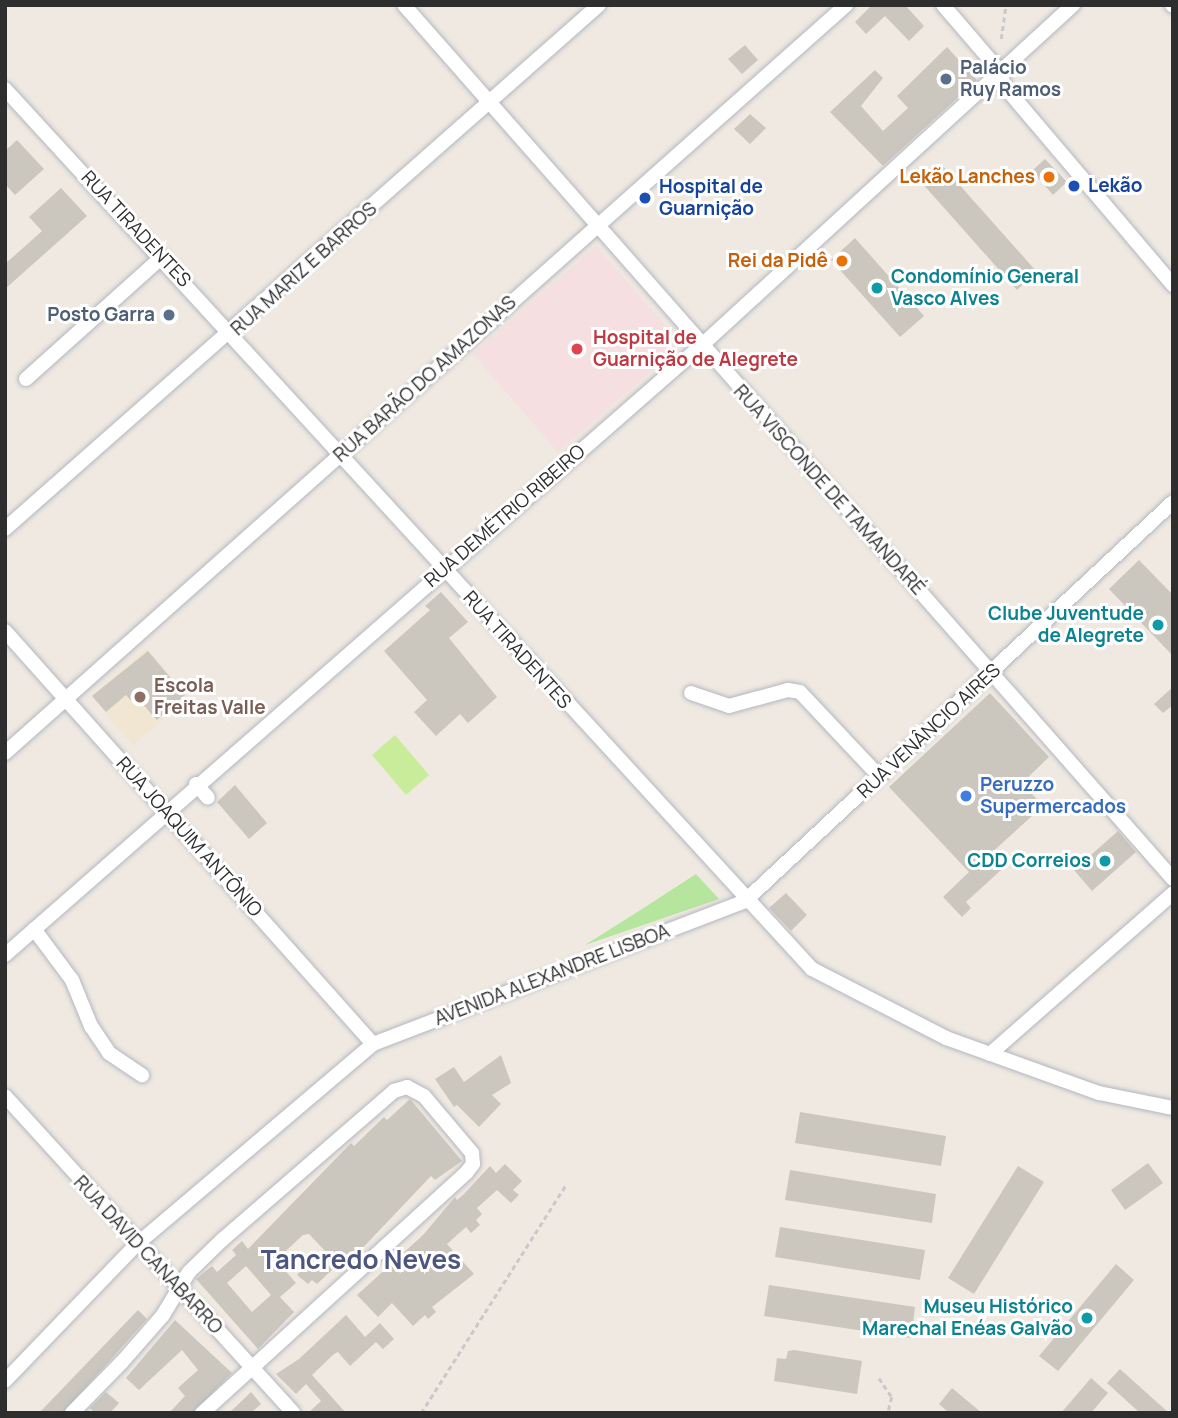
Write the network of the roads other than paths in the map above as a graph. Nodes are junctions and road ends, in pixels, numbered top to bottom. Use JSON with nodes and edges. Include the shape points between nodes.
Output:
{"nodes":[{"id":1,"x":404,"y":5,"type":"edge"},
{"id":2,"x":599,"y":5,"type":"edge"},
{"id":3,"x":846,"y":5,"type":"edge"},
{"id":4,"x":943,"y":5,"type":"edge"},
{"id":5,"x":1073,"y":5,"type":"edge"},
{"id":6,"x":999,"y":70,"type":"junction"},
{"id":7,"x":5,"y":89,"type":"edge"},
{"id":8,"x":490,"y":104,"type":"junction"},
{"id":9,"x":596,"y":225,"type":"junction"},
{"id":10,"x":162,"y":257,"type":"junction"},
{"id":11,"x":1173,"y":285,"type":"edge"},
{"id":12,"x":232,"y":333,"type":"junction"},
{"id":13,"x":701,"y":346,"type":"junction"},
{"id":14,"x":26,"y":379,"type":"dead end"},
{"id":15,"x":342,"y":454,"type":"junction"},
{"id":16,"x":1173,"y":502,"type":"edge"},
{"id":17,"x":5,"y":529,"type":"edge"},
{"id":18,"x":444,"y":569,"type":"junction"},
{"id":19,"x":5,"y":631,"type":"edge"},
{"id":20,"x":991,"y":673,"type":"junction"},
{"id":21,"x":691,"y":692,"type":"dead end"},
{"id":22,"x":66,"y":700,"type":"junction"},
{"id":23,"x":5,"y":753,"type":"edge"},
{"id":24,"x":879,"y":776,"type":"junction"},
{"id":25,"x":196,"y":784,"type":"junction"},
{"id":26,"x":208,"y":798,"type":"dead end"},
{"id":27,"x":166,"y":810,"type":"junction"},
{"id":28,"x":1173,"y":879,"type":"edge"},
{"id":29,"x":1173,"y":893,"type":"edge"},
{"id":30,"x":745,"y":901,"type":"junction"},
{"id":31,"x":34,"y":929,"type":"junction"},
{"id":32,"x":5,"y":955,"type":"edge"},
{"id":33,"x":373,"y":1044,"type":"junction"},
{"id":34,"x":990,"y":1054,"type":"junction"},
{"id":35,"x":142,"y":1075,"type":"dead end"},
{"id":36,"x":5,"y":1096,"type":"edge"},
{"id":37,"x":1173,"y":1108,"type":"edge"},
{"id":38,"x":136,"y":1245,"type":"junction"},
{"id":39,"x":178,"y":1289,"type":"junction"},
{"id":40,"x":252,"y":1367,"type":"junction"},
{"id":41,"x":5,"y":1381,"type":"edge"},
{"id":42,"x":72,"y":1413,"type":"edge"},
{"id":43,"x":202,"y":1413,"type":"edge"},
{"id":44,"x":293,"y":1413,"type":"edge"}],
"edges":[{"from":1,"to":8,"type":"street","name":"RUA VISCONDE DE TAMANDARÉ"},
{"from":2,"to":8,"type":"street","name":"RUA MARIZ E BARROS"},
{"from":3,"to":9,"type":"street","name":"RUA BARÃO DO AMAZONAS"},
{"from":4,"to":6,"type":"street"},
{"from":5,"to":6,"type":"street","name":"RUA DEMÉTRIO RIBEIRO"},
{"from":6,"to":11,"type":"street","via":[[1005,87]]},
{"from":6,"to":13,"type":"street","name":"RUA DEMÉTRIO RIBEIRO"},
{"from":7,"to":10,"type":"street","name":"RUA TIRADENTES"},
{"from":8,"to":9,"type":"street","name":"RUA VISCONDE DE TAMANDARÉ"},
{"from":8,"to":12,"type":"street","name":"RUA MARIZ E BARROS"},
{"from":9,"to":13,"type":"street","name":"RUA VISCONDE DE TAMANDARÉ"},
{"from":9,"to":15,"type":"street","name":"RUA BARÃO DO AMAZONAS"},
{"from":10,"to":12,"type":"street","name":"RUA TIRADENTES"},
{"from":10,"to":14,"type":"street"},
{"from":12,"to":15,"type":"street","name":"RUA TIRADENTES"},
{"from":12,"to":17,"type":"street","name":"RUA MARIZ E BARROS"},
{"from":13,"to":18,"type":"street","name":"RUA DEMÉTRIO RIBEIRO"},
{"from":13,"to":20,"type":"street","name":"RUA VISCONDE DE TAMANDARÉ"},
{"from":15,"to":18,"type":"street","name":"RUA TIRADENTES"},
{"from":15,"to":22,"type":"street","name":"RUA BARÃO DO AMAZONAS"},
{"from":16,"to":20,"type":"street","name":"RUA VENÂNCIO AIRES"},
{"from":18,"to":25,"type":"street","name":"RUA DEMÉTRIO RIBEIRO"},
{"from":18,"to":30,"type":"street","name":"RUA TIRADENTES"},
{"from":19,"to":22,"type":"street","name":"RUA JOAQUIM ANTÔNIO"},
{"from":20,"to":24,"type":"street","name":"RUA VENÂNCIO AIRES"},
{"from":20,"to":28,"type":"street","name":"RUA VISCONDE DE TAMANDARÉ"},
{"from":21,"to":24,"type":"street","via":[[729,706],[788,690],[800,692]]},
{"from":22,"to":23,"type":"street","name":"RUA BARÃO DO AMAZONAS"},
{"from":22,"to":27,"type":"street","name":"RUA JOAQUIM ANTÔNIO"},
{"from":24,"to":30,"type":"street","name":"RUA VENÂNCIO AIRES"},
{"from":25,"to":26,"type":"street"},
{"from":25,"to":27,"type":"street","name":"RUA DEMÉTRIO RIBEIRO"},
{"from":27,"to":31,"type":"street","name":"RUA DEMÉTRIO RIBEIRO"},
{"from":27,"to":33,"type":"street","name":"RUA JOAQUIM ANTÔNIO"},
{"from":29,"to":34,"type":"street"},
{"from":30,"to":33,"type":"street","name":"AVENIDA ALEXANDRE LISBOA"},
{"from":30,"to":34,"type":"street","via":[[812,969],[946,1038]]},
{"from":31,"to":32,"type":"street","name":"RUA DEMÉTRIO RIBEIRO"},
{"from":31,"to":35,"type":"street","via":[[72,980],[91,1026],[109,1053]]},
{"from":33,"to":38,"type":"street","name":"AVENIDA ALEXANDRE LISBOA"},
{"from":34,"to":37,"type":"street","via":[[1099,1093]]},
{"from":36,"to":38,"type":"street","name":"RUA DAVID CANABARRO"},
{"from":38,"to":39,"type":"street","name":"RUA DAVID CANABARRO"},
{"from":38,"to":41,"type":"street","name":"AVENIDA ALEXANDRE LISBOA"},
{"from":39,"to":40,"type":"street","name":"RUA DAVID CANABARRO"},
{"from":39,"to":40,"type":"street","via":[[222,1240],[394,1091],[407,1087],[425,1096],[463,1140],[473,1164]]},
{"from":39,"to":42,"type":"street","via":[[155,1324]]},
{"from":40,"to":43,"type":"street"},
{"from":40,"to":44,"type":"street","name":"RUA DAVID CANABARRO"}]}
